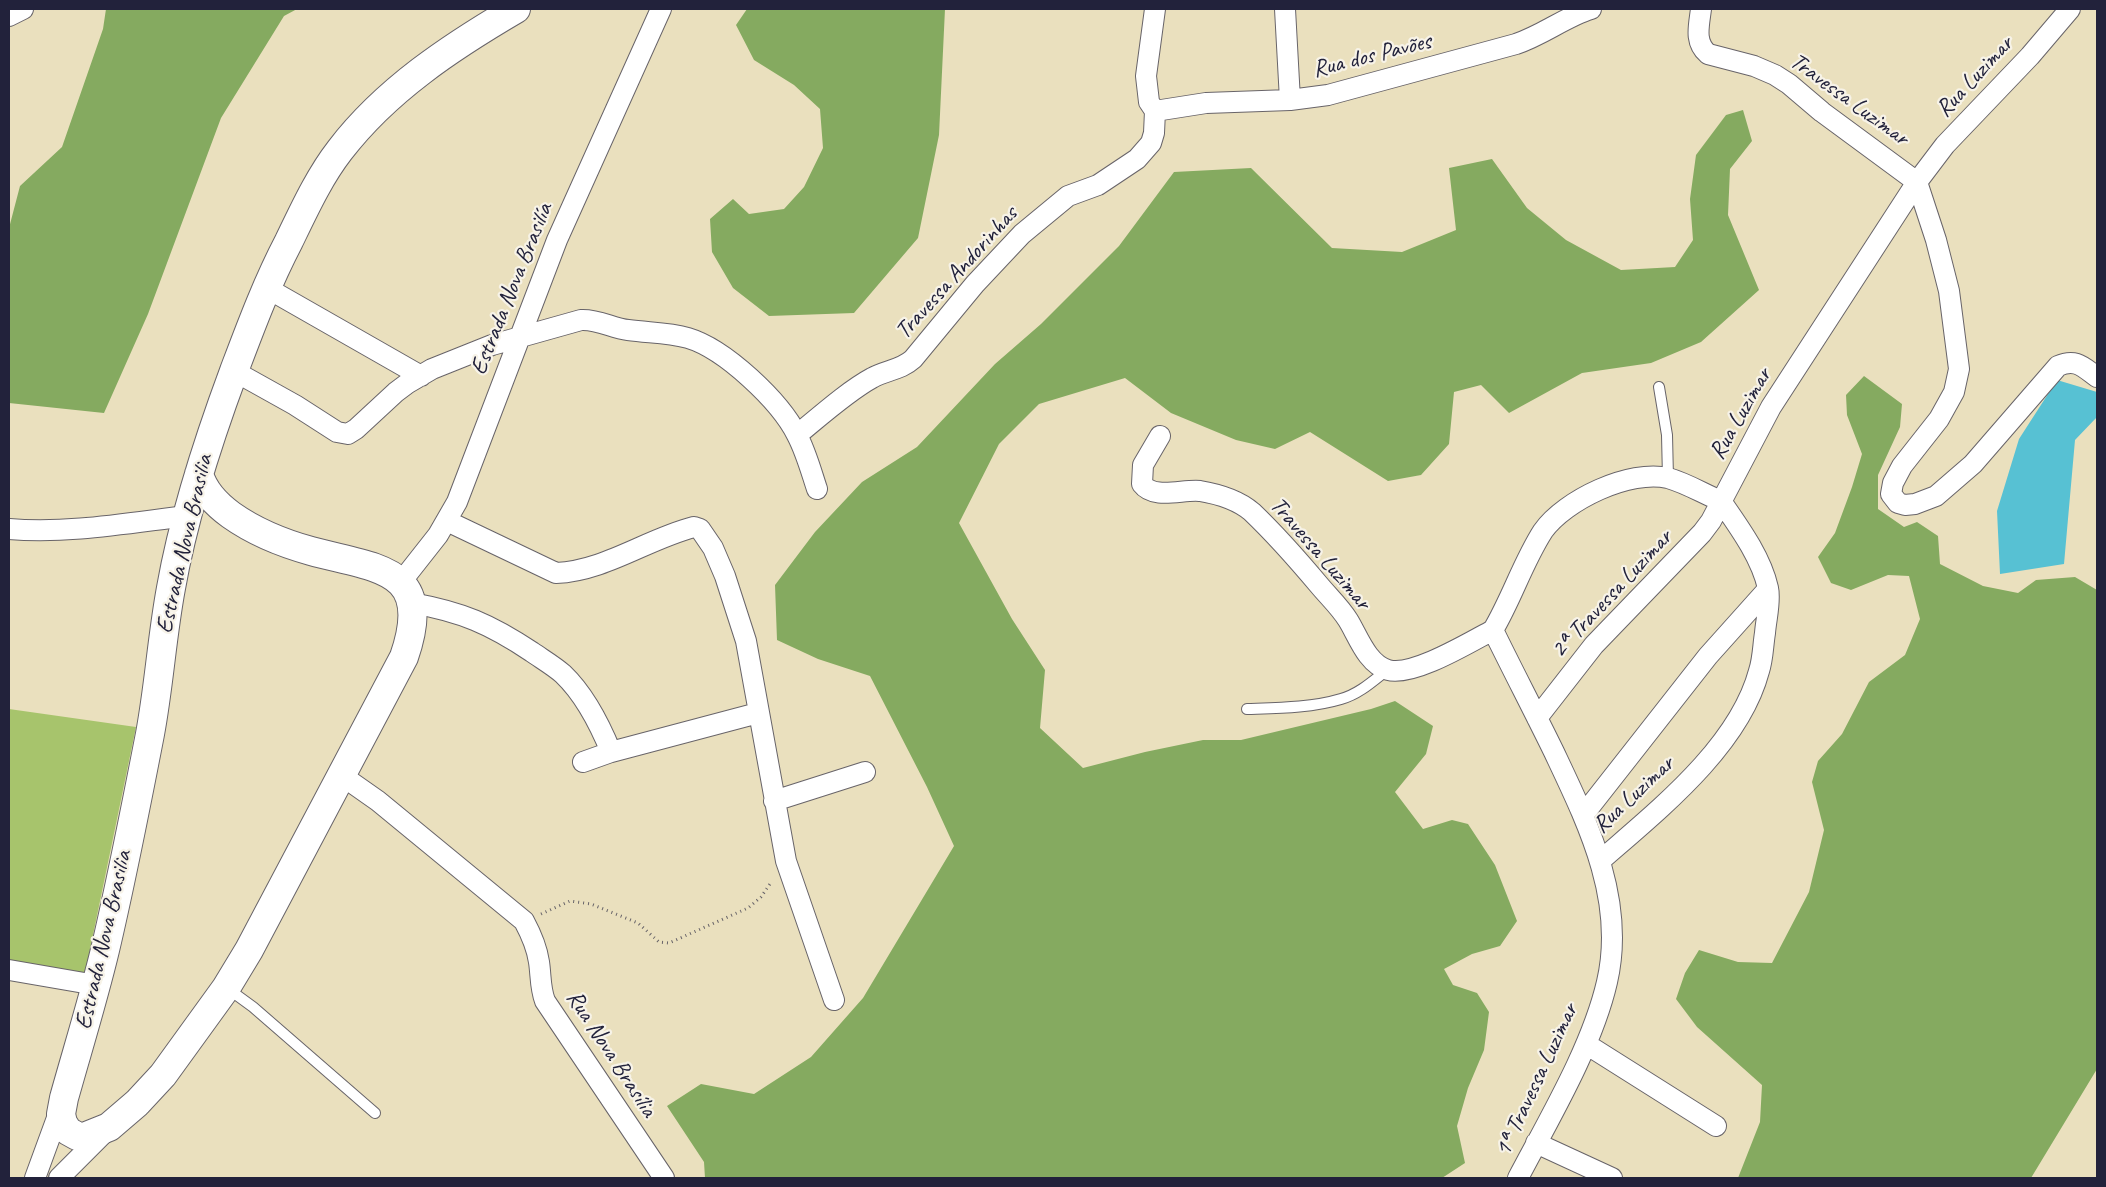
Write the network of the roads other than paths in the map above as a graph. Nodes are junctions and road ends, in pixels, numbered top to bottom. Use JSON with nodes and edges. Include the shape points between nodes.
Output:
{"nodes":[{"id":1,"x":13,"y":9,"type":"edge"},
{"id":2,"x":23,"y":9,"type":"edge"},
{"id":3,"x":516,"y":9,"type":"edge"},
{"id":4,"x":661,"y":9,"type":"edge"},
{"id":5,"x":1155,"y":9,"type":"edge"},
{"id":6,"x":1284,"y":9,"type":"edge"},
{"id":7,"x":1591,"y":9,"type":"edge"},
{"id":8,"x":1701,"y":9,"type":"edge"},
{"id":9,"x":2070,"y":9,"type":"edge"},
{"id":10,"x":9,"y":16,"type":"edge"},
{"id":11,"x":1290,"y":100,"type":"junction"},
{"id":12,"x":1155,"y":112,"type":"junction"},
{"id":13,"x":1917,"y":182,"type":"junction"},
{"id":14,"x":265,"y":287,"type":"junction"},
{"id":15,"x":519,"y":337,"type":"junction"},
{"id":16,"x":234,"y":371,"type":"junction"},
{"id":17,"x":421,"y":376,"type":"junction"},
{"id":18,"x":2097,"y":377,"type":"edge"},
{"id":19,"x":1659,"y":387,"type":"dead end"},
{"id":20,"x":797,"y":435,"type":"junction"},
{"id":21,"x":1160,"y":436,"type":"dead end"},
{"id":22,"x":199,"y":474,"type":"junction"},
{"id":23,"x":1668,"y":478,"type":"junction"},
{"id":24,"x":817,"y":489,"type":"dead end"},
{"id":25,"x":1721,"y":501,"type":"junction"},
{"id":26,"x":187,"y":516,"type":"junction"},
{"id":27,"x":447,"y":521,"type":"junction"},
{"id":28,"x":9,"y":529,"type":"edge"},
{"id":29,"x":1768,"y":589,"type":"junction"},
{"id":30,"x":407,"y":593,"type":"junction"},
{"id":31,"x":1493,"y":630,"type":"junction"},
{"id":32,"x":1387,"y":670,"type":"junction"},
{"id":33,"x":1247,"y":709,"type":"dead end"},
{"id":34,"x":758,"y":713,"type":"junction"},
{"id":35,"x":1537,"y":718,"type":"junction"},
{"id":36,"x":611,"y":752,"type":"junction"},
{"id":37,"x":583,"y":762,"type":"dead end"},
{"id":38,"x":865,"y":772,"type":"dead end"},
{"id":39,"x":341,"y":775,"type":"junction"},
{"id":40,"x":774,"y":801,"type":"junction"},
{"id":41,"x":1584,"y":814,"type":"junction"},
{"id":42,"x":1600,"y":861,"type":"junction"},
{"id":43,"x":9,"y":970,"type":"edge"},
{"id":44,"x":96,"y":985,"type":"junction"},
{"id":45,"x":226,"y":988,"type":"junction"},
{"id":46,"x":834,"y":1000,"type":"dead end"},
{"id":47,"x":1586,"y":1044,"type":"junction"},
{"id":48,"x":64,"y":1098,"type":"junction"},
{"id":49,"x":375,"y":1113,"type":"dead end"},
{"id":50,"x":1716,"y":1126,"type":"dead end"},
{"id":51,"x":109,"y":1127,"type":"junction"},
{"id":52,"x":1536,"y":1143,"type":"junction"},
{"id":53,"x":35,"y":1178,"type":"edge"},
{"id":54,"x":59,"y":1178,"type":"edge"},
{"id":55,"x":664,"y":1178,"type":"edge"},
{"id":56,"x":1518,"y":1178,"type":"edge"},
{"id":57,"x":1612,"y":1178,"type":"edge"}],
"edges":[{"from":1,"to":10,"type":"street"},
{"from":2,"to":10,"type":"street"},
{"from":3,"to":14,"type":"street","name":"Estrada Nova Brasilia","via":[[410,80],[351,136],[325,172]]},
{"from":4,"to":15,"type":"street","name":"Estrada Nova Brasilía","via":[[557,240]]},
{"from":5,"to":12,"type":"street","via":[[1146,76],[1149,102]]},
{"from":6,"to":11,"type":"street"},
{"from":7,"to":11,"type":"street","name":"Rua dos Pavões","via":[[1516,44],[1383,81]]},
{"from":8,"to":13,"type":"street","name":"Travessa Luzimar","via":[[1698,40],[1702,50],[1754,66],[1790,84],[1822,112]]},
{"from":9,"to":13,"type":"street","name":"Rua Luzimar","via":[[1945,145]]},
{"from":11,"to":12,"type":"street","name":"Rua dos Pavões","via":[[1222,101]]},
{"from":12,"to":20,"type":"street","name":"Travessa Andorinhas","via":[[1151,143],[1137,159],[1098,185],[1068,196],[1022,234],[975,284],[913,359],[905,366],[870,379]]},
{"from":13,"to":18,"type":"street","via":[[1948,291],[1959,369],[1954,392],[1939,419],[1902,466],[1893,483],[1892,494],[1898,503],[1916,504],[1936,496],[1973,464],[2058,366],[2068,361]]},
{"from":13,"to":25,"type":"street","name":"Rua Luzimar","via":[[1772,406]]},
{"from":14,"to":16,"type":"street","name":"Estrada Nova Brasilia"},
{"from":14,"to":17,"type":"street"},
{"from":15,"to":17,"type":"street","via":[[492,345]]},
{"from":15,"to":20,"type":"street","via":[[592,319],[620,329],[689,338],[706,345],[739,368],[783,415]]},
{"from":15,"to":27,"type":"street","name":"Estrada Nova Brasilía"},
{"from":16,"to":17,"type":"street","via":[[344,434],[356,429],[396,392]]},
{"from":16,"to":22,"type":"street","name":"Estrada Nova Brasilia"},
{"from":19,"to":23,"type":"lane","via":[[1667,435]]},
{"from":20,"to":24,"type":"street"},
{"from":21,"to":32,"type":"street","name":"Travessa Luzimar","via":[[1143,465],[1142,484],[1146,489],[1157,492],[1199,491],[1241,504],[1289,550],[1338,605],[1366,652]]},
{"from":22,"to":26,"type":"street","name":"Estrada Nova Brasilia"},
{"from":22,"to":30,"type":"street","via":[[215,502],[241,522],[262,534],[367,564]]},
{"from":23,"to":25,"type":"street"},
{"from":23,"to":31,"type":"street","via":[[1640,476],[1624,480],[1589,494],[1551,521]]},
{"from":25,"to":29,"type":"street","name":"Rua Luzimar","via":[[1758,562]]},
{"from":25,"to":35,"type":"street","name":"2ª Travessa Luzimar","via":[[1702,533],[1594,645]]},
{"from":26,"to":28,"type":"street","via":[[64,529]]},
{"from":26,"to":44,"type":"street","name":"Estrada Nova Brasilia","via":[[166,616],[151,729]]},
{"from":27,"to":30,"type":"street","name":"Estrada Nova Brasilía"},
{"from":27,"to":34,"type":"street","via":[[556,573],[592,567],[687,529],[700,529],[722,569],[746,641]]},
{"from":29,"to":41,"type":"street","via":[[1708,656]]},
{"from":29,"to":42,"type":"street","name":"Rua Luzimar","via":[[1759,671],[1743,710],[1718,746],[1670,800]]},
{"from":30,"to":36,"type":"street","via":[[476,619],[515,640],[563,674],[580,693],[602,729]]},
{"from":30,"to":39,"type":"street","via":[[410,639],[404,657]]},
{"from":31,"to":32,"type":"street","via":[[1431,661]]},
{"from":31,"to":35,"type":"street","name":"1ª Travessa Luzimar"},
{"from":32,"to":33,"type":"lane","via":[[1342,699],[1308,706]]},
{"from":34,"to":36,"type":"street"},
{"from":34,"to":40,"type":"street"},
{"from":35,"to":41,"type":"street","name":"1ª Travessa Luzimar"},
{"from":36,"to":37,"type":"street"},
{"from":38,"to":40,"type":"street"},
{"from":39,"to":45,"type":"street"},
{"from":39,"to":55,"type":"street","name":"Rua Nova Brasília","via":[[378,801],[524,921],[539,961],[545,1001]]},
{"from":40,"to":46,"type":"street","via":[[786,861]]},
{"from":41,"to":42,"type":"street","name":"1ª Travessa Luzimar"},
{"from":42,"to":47,"type":"street","name":"1ª Travessa Luzimar","via":[[1610,901],[1612,959],[1607,984]]},
{"from":43,"to":44,"type":"street"},
{"from":44,"to":48,"type":"street","name":"Estrada Nova Brasilia"},
{"from":45,"to":49,"type":"lane","via":[[253,1007]]},
{"from":45,"to":51,"type":"street","via":[[164,1075]]},
{"from":47,"to":50,"type":"street"},
{"from":47,"to":52,"type":"street","name":"1ª Travessa Luzimar"},
{"from":48,"to":51,"type":"street","via":[[62,1114],[68,1131],[84,1137]]},
{"from":48,"to":53,"type":"street","name":"Estrada Nova Brasilia"},
{"from":51,"to":54,"type":"street"},
{"from":52,"to":56,"type":"street","name":"1ª Travessa Luzimar"},
{"from":52,"to":57,"type":"street"}]}
